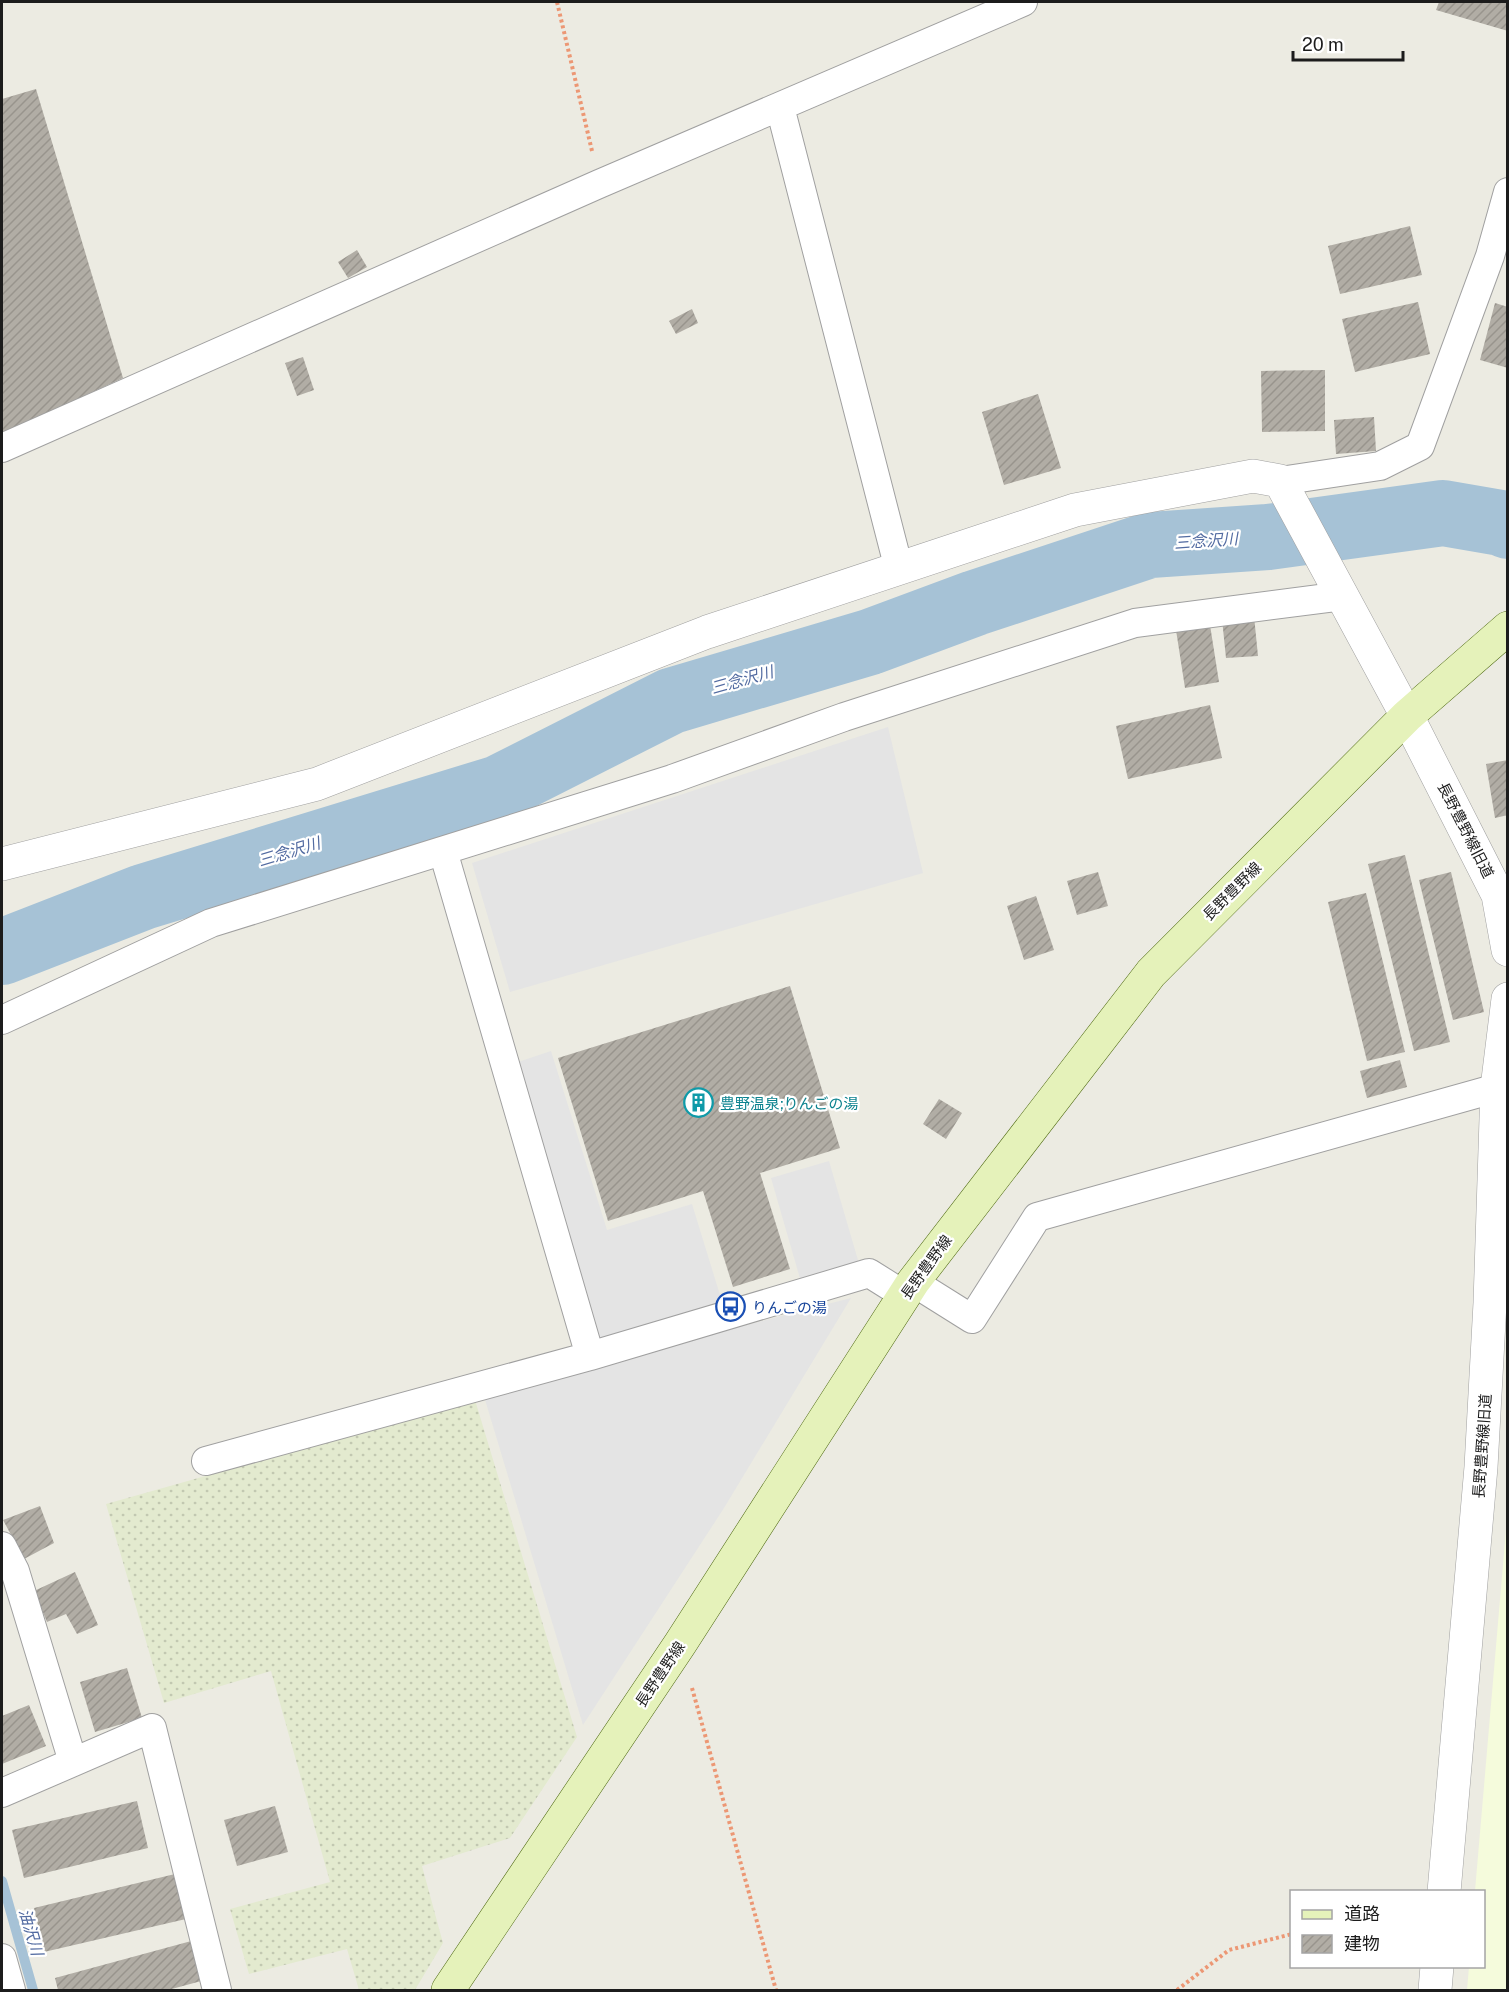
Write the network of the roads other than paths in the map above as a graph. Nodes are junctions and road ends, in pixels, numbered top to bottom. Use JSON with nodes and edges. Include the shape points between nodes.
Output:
{"nodes":[{"id":1,"x":1023,"y":2,"type":"edge"},
{"id":2,"x":780,"y":107,"type":"junction"},
{"id":3,"x":1508,"y":192,"type":"edge"},
{"id":4,"x":2,"y":448,"type":"edge"},
{"id":5,"x":1287,"y":495,"type":"junction"},
{"id":6,"x":899,"y":569,"type":"junction"},
{"id":7,"x":1335,"y":583,"type":"junction"},
{"id":8,"x":1508,"y":628,"type":"edge"},
{"id":9,"x":1407,"y":716,"type":"junction"},
{"id":10,"x":443,"y":851,"type":"junction"},
{"id":11,"x":2,"y":864,"type":"edge"},
{"id":12,"x":1508,"y":950,"type":"edge"},
{"id":13,"x":1508,"y":999,"type":"edge"},
{"id":14,"x":2,"y":1020,"type":"edge"},
{"id":15,"x":1497,"y":1088,"type":"junction"},
{"id":16,"x":909,"y":1289,"type":"junction"},
{"id":17,"x":1499,"y":1303,"type":"edge"},
{"id":18,"x":590,"y":1356,"type":"junction"},
{"id":19,"x":206,"y":1461,"type":"dead end"},
{"id":20,"x":2,"y":1546,"type":"edge"},
{"id":21,"x":73,"y":1762,"type":"junction"},
{"id":22,"x":2,"y":1793,"type":"edge"},
{"id":23,"x":1444,"y":1890,"type":"edge"},
{"id":24,"x":2,"y":1958,"type":"edge"},
{"id":25,"x":1437,"y":1968,"type":"edge"},
{"id":26,"x":11,"y":1990,"type":"edge"},
{"id":27,"x":216,"y":1990,"type":"edge"},
{"id":28,"x":447,"y":1990,"type":"edge"},
{"id":29,"x":1435,"y":1990,"type":"edge"}],
"edges":[{"from":1,"to":2,"type":"street"},
{"from":2,"to":4,"type":"street"},
{"from":2,"to":6,"type":"street"},
{"from":3,"to":5,"type":"street","via":[[1490,256],[1420,446],[1380,466]]},
{"from":5,"to":6,"type":"street","via":[[1253,476],[1075,510]]},
{"from":5,"to":7,"type":"street","name":"長野豊野線旧道"},
{"from":6,"to":11,"type":"street","via":[[707,632],[317,784]]},
{"from":7,"to":9,"type":"street","name":"長野豊野線旧道"},
{"from":7,"to":10,"type":"street","via":[[1135,623],[844,717],[672,779]]},
{"from":8,"to":9,"type":"main road","name":"長野豊野線"},
{"from":9,"to":12,"type":"street","name":"長野豊野線旧道","via":[[1498,895]]},
{"from":9,"to":16,"type":"main road","name":"長野豊野線","via":[[1151,973]]},
{"from":10,"to":14,"type":"street","via":[[211,923]]},
{"from":10,"to":18,"type":"street"},
{"from":13,"to":15,"type":"street","name":"長野豊野線旧道"},
{"from":15,"to":16,"type":"street","via":[[1037,1217],[972,1319]]},
{"from":15,"to":17,"type":"street","name":"長野豊野線旧道"},
{"from":16,"to":18,"type":"street","via":[[869,1273]]},
{"from":16,"to":28,"type":"main road","name":"長野豊野線","via":[[680,1644]]},
{"from":17,"to":23,"type":"street","name":"長野豊野線旧道"},
{"from":18,"to":19,"type":"street"},
{"from":20,"to":21,"type":"street","via":[[15,1571]]},
{"from":21,"to":22,"type":"street"},
{"from":21,"to":27,"type":"street","via":[[152,1728]]},
{"from":24,"to":26,"type":"street"},
{"from":25,"to":29,"type":"street"}]}
